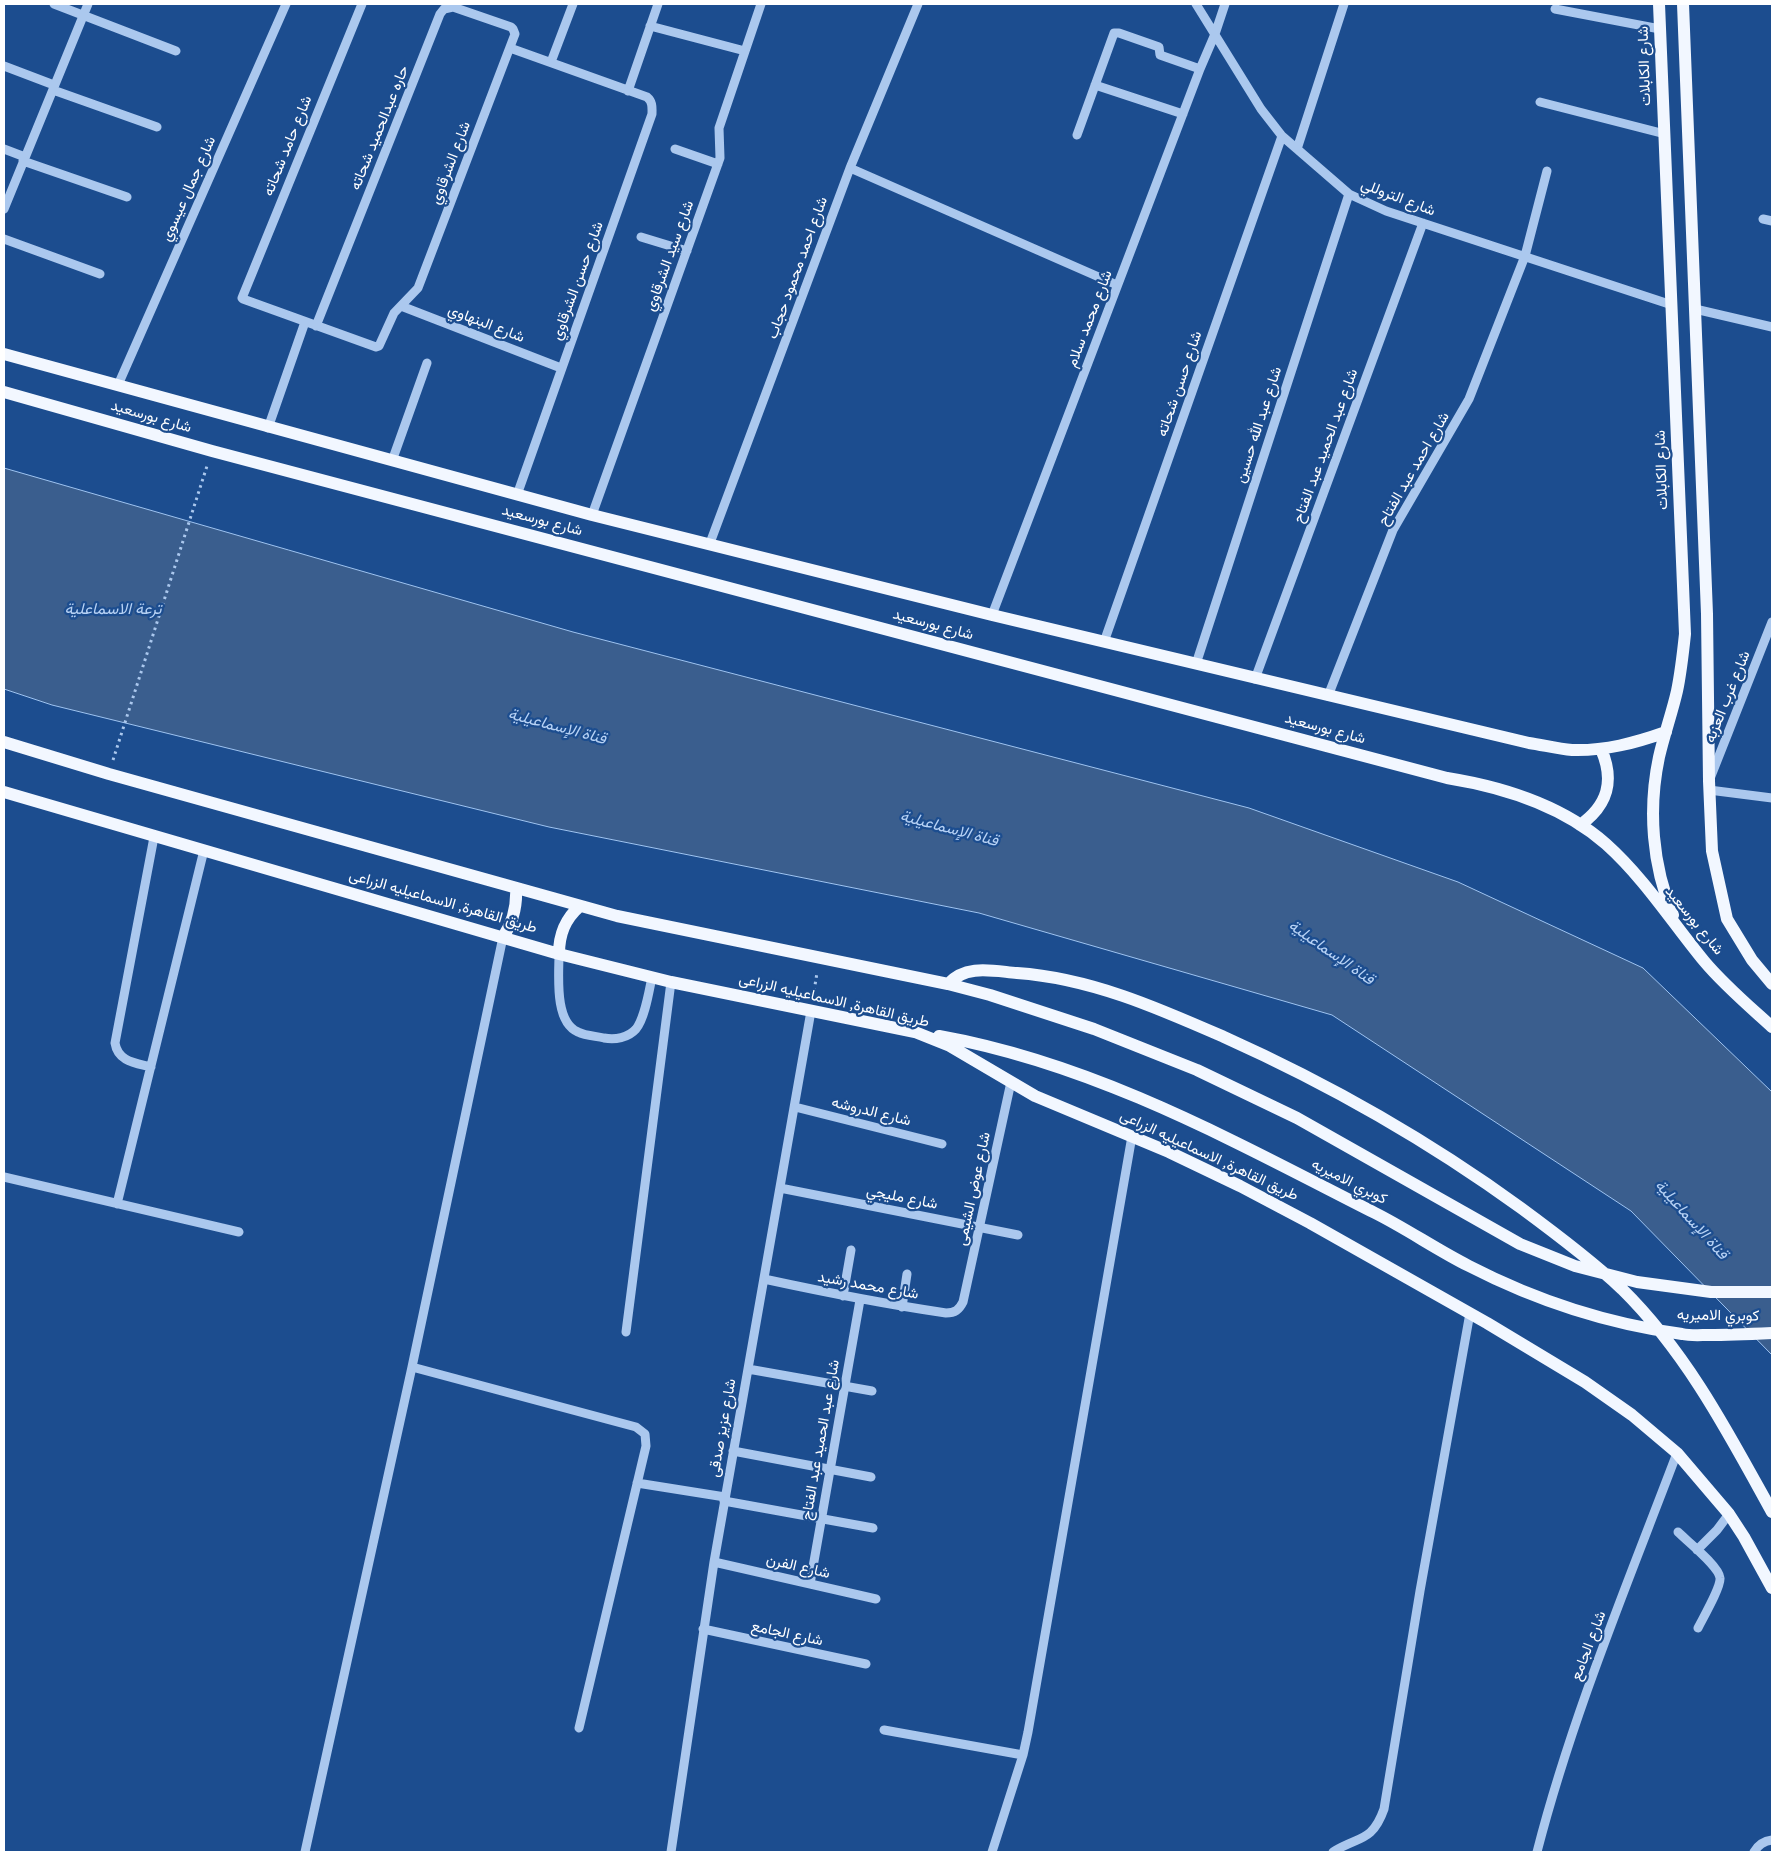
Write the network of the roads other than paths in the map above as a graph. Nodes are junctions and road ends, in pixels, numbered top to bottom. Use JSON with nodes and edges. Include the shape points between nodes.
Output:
{"nodes":[{"id":1,"x":54,"y":4,"type":"edge"},
{"id":2,"x":88,"y":4,"type":"edge"},
{"id":3,"x":286,"y":4,"type":"edge"},
{"id":4,"x":362,"y":4,"type":"edge"},
{"id":5,"x":573,"y":4,"type":"edge"},
{"id":6,"x":658,"y":4,"type":"edge"},
{"id":7,"x":761,"y":4,"type":"edge"},
{"id":8,"x":918,"y":4,"type":"edge"},
{"id":9,"x":1196,"y":4,"type":"edge"},
{"id":10,"x":1225,"y":4,"type":"edge"},
{"id":11,"x":1344,"y":4,"type":"edge"},
{"id":12,"x":1659,"y":4,"type":"edge"},
{"id":13,"x":1683,"y":4,"type":"edge"},
{"id":14,"x":1555,"y":9,"type":"dead end"},
{"id":15,"x":83,"y":15,"type":"junction"},
{"id":16,"x":650,"y":26,"type":"junction"},
{"id":17,"x":513,"y":29,"type":"joint"},
{"id":18,"x":1660,"y":29,"type":"junction"},
{"id":19,"x":1215,"y":34,"type":"junction"},
{"id":20,"x":510,"y":48,"type":"junction"},
{"id":21,"x":176,"y":51,"type":"dead end"},
{"id":22,"x":745,"y":51,"type":"junction"},
{"id":23,"x":551,"y":62,"type":"junction"},
{"id":24,"x":4,"y":66,"type":"edge"},
{"id":25,"x":1200,"y":69,"type":"junction"},
{"id":26,"x":1095,"y":85,"type":"junction"},
{"id":27,"x":54,"y":88,"type":"junction"},
{"id":28,"x":628,"y":91,"type":"junction"},
{"id":29,"x":1540,"y":102,"type":"dead end"},
{"id":30,"x":1183,"y":114,"type":"junction"},
{"id":31,"x":157,"y":127,"type":"dead end"},
{"id":32,"x":1664,"y":134,"type":"junction"},
{"id":33,"x":1077,"y":135,"type":"dead end"},
{"id":34,"x":1282,"y":136,"type":"junction"},
{"id":35,"x":4,"y":149,"type":"edge"},
{"id":36,"x":675,"y":149,"type":"dead end"},
{"id":37,"x":1297,"y":149,"type":"junction"},
{"id":38,"x":24,"y":159,"type":"junction"},
{"id":39,"x":718,"y":164,"type":"junction"},
{"id":40,"x":850,"y":168,"type":"junction"},
{"id":41,"x":1547,"y":171,"type":"dead end"},
{"id":42,"x":1349,"y":194,"type":"junction"},
{"id":43,"x":127,"y":197,"type":"dead end"},
{"id":44,"x":4,"y":209,"type":"edge"},
{"id":45,"x":1763,"y":219,"type":"dead end"},
{"id":46,"x":1772,"y":221,"type":"edge"},
{"id":47,"x":1423,"y":223,"type":"junction"},
{"id":48,"x":641,"y":237,"type":"dead end"},
{"id":49,"x":4,"y":239,"type":"edge"},
{"id":50,"x":687,"y":251,"type":"junction"},
{"id":51,"x":1526,"y":256,"type":"junction"},
{"id":52,"x":100,"y":274,"type":"dead end"},
{"id":53,"x":1117,"y":285,"type":"junction"},
{"id":54,"x":1672,"y":305,"type":"junction"},
{"id":55,"x":401,"y":306,"type":"junction"},
{"id":56,"x":1695,"y":309,"type":"junction"},
{"id":57,"x":305,"y":322,"type":"junction"},
{"id":58,"x":316,"y":326,"type":"junction"},
{"id":59,"x":1772,"y":327,"type":"edge"},
{"id":60,"x":4,"y":354,"type":"edge"},
{"id":61,"x":427,"y":363,"type":"dead end"},
{"id":62,"x":561,"y":368,"type":"junction"},
{"id":63,"x":118,"y":385,"type":"junction"},
{"id":64,"x":4,"y":392,"type":"edge"},
{"id":65,"x":268,"y":428,"type":"junction"},
{"id":66,"x":392,"y":461,"type":"junction"},
{"id":67,"x":517,"y":495,"type":"junction"},
{"id":68,"x":592,"y":515,"type":"junction"},
{"id":69,"x":710,"y":543,"type":"junction"},
{"id":70,"x":992,"y":615,"type":"junction"},
{"id":71,"x":1772,"y":622,"type":"edge"},
{"id":72,"x":1104,"y":642,"type":"junction"},
{"id":73,"x":1196,"y":664,"type":"junction"},
{"id":74,"x":1256,"y":679,"type":"junction"},
{"id":75,"x":1328,"y":696,"type":"junction"},
{"id":76,"x":1666,"y":732,"type":"junction"},
{"id":77,"x":4,"y":742,"type":"edge"},
{"id":78,"x":1601,"y":749,"type":"junction"},
{"id":79,"x":1709,"y":785,"type":"junction"},
{"id":80,"x":4,"y":792,"type":"edge"},
{"id":81,"x":1772,"y":798,"type":"edge"},
{"id":82,"x":1580,"y":825,"type":"junction"},
{"id":83,"x":154,"y":836,"type":"junction"},
{"id":84,"x":204,"y":850,"type":"junction"},
{"id":85,"x":516,"y":888,"type":"junction"},
{"id":86,"x":580,"y":906,"type":"junction"},
{"id":87,"x":1679,"y":929,"type":"junction"},
{"id":88,"x":503,"y":937,"type":"junction"},
{"id":89,"x":559,"y":954,"type":"junction"},
{"id":90,"x":652,"y":977,"type":"junction"},
{"id":91,"x":671,"y":982,"type":"junction"},
{"id":92,"x":948,"y":984,"type":"junction"},
{"id":93,"x":1772,"y":984,"type":"edge"},
{"id":94,"x":811,"y":1011,"type":"junction"},
{"id":95,"x":1772,"y":1027,"type":"edge"},
{"id":96,"x":915,"y":1032,"type":"junction"},
{"id":97,"x":151,"y":1067,"type":"junction"},
{"id":98,"x":1011,"y":1082,"type":"junction"},
{"id":99,"x":795,"y":1107,"type":"junction"},
{"id":100,"x":1132,"y":1136,"type":"junction"},
{"id":101,"x":942,"y":1144,"type":"dead end"},
{"id":102,"x":4,"y":1178,"type":"edge"},
{"id":103,"x":780,"y":1188,"type":"junction"},
{"id":104,"x":117,"y":1204,"type":"junction"},
{"id":105,"x":979,"y":1228,"type":"junction"},
{"id":106,"x":238,"y":1232,"type":"dead end"},
{"id":107,"x":1018,"y":1235,"type":"dead end"},
{"id":108,"x":850,"y":1250,"type":"dead end"},
{"id":109,"x":907,"y":1274,"type":"dead end"},
{"id":110,"x":764,"y":1279,"type":"junction"},
{"id":111,"x":1772,"y":1292,"type":"edge"},
{"id":112,"x":843,"y":1296,"type":"junction"},
{"id":113,"x":860,"y":1300,"type":"junction"},
{"id":114,"x":963,"y":1302,"type":"joint"},
{"id":115,"x":902,"y":1307,"type":"junction"},
{"id":116,"x":1470,"y":1313,"type":"junction"},
{"id":117,"x":626,"y":1332,"type":"dead end"},
{"id":118,"x":1772,"y":1332,"type":"edge"},
{"id":119,"x":412,"y":1367,"type":"junction"},
{"id":120,"x":748,"y":1369,"type":"junction"},
{"id":121,"x":844,"y":1387,"type":"junction"},
{"id":122,"x":872,"y":1391,"type":"dead end"},
{"id":123,"x":733,"y":1451,"type":"junction"},
{"id":124,"x":1677,"y":1453,"type":"junction"},
{"id":125,"x":830,"y":1469,"type":"junction"},
{"id":126,"x":871,"y":1477,"type":"dead end"},
{"id":127,"x":637,"y":1483,"type":"junction"},
{"id":128,"x":724,"y":1499,"type":"junction"},
{"id":129,"x":1772,"y":1512,"type":"edge"},
{"id":130,"x":1729,"y":1514,"type":"junction"},
{"id":131,"x":821,"y":1519,"type":"junction"},
{"id":132,"x":873,"y":1528,"type":"dead end"},
{"id":133,"x":1678,"y":1532,"type":"dead end"},
{"id":134,"x":1697,"y":1550,"type":"junction"},
{"id":135,"x":714,"y":1562,"type":"junction"},
{"id":136,"x":810,"y":1584,"type":"junction"},
{"id":137,"x":1772,"y":1588,"type":"edge"},
{"id":138,"x":876,"y":1599,"type":"dead end"},
{"id":139,"x":1698,"y":1628,"type":"dead end"},
{"id":140,"x":703,"y":1630,"type":"junction"},
{"id":141,"x":866,"y":1664,"type":"dead end"},
{"id":142,"x":579,"y":1728,"type":"dead end"},
{"id":143,"x":884,"y":1730,"type":"dead end"},
{"id":144,"x":1023,"y":1754,"type":"junction"},
{"id":145,"x":1772,"y":1840,"type":"edge"},
{"id":146,"x":305,"y":1852,"type":"edge"},
{"id":147,"x":671,"y":1852,"type":"edge"},
{"id":148,"x":992,"y":1852,"type":"edge"},
{"id":149,"x":1333,"y":1852,"type":"edge"},
{"id":150,"x":1537,"y":1852,"type":"edge"},
{"id":151,"x":1754,"y":1852,"type":"edge"}],
"edges":[{"from":1,"to":15,"type":"street"},
{"from":2,"to":15,"type":"street"},
{"from":3,"to":63,"type":"street","name":"شارع جمال عيسوي"},
{"from":4,"to":57,"type":"street","name":"شارع حامد شحاته","via":[[246,285],[243,300]]},
{"from":5,"to":23,"type":"street"},
{"from":6,"to":16,"type":"street"},
{"from":7,"to":22,"type":"street","name":"شارع سيد الشرقاوي"},
{"from":8,"to":40,"type":"street","name":"شارع احمد محمود حجاب"},
{"from":9,"to":19,"type":"street","name":"شارع التروللي"},
{"from":10,"to":19,"type":"street","name":"شارع محمد سلام"},
{"from":11,"to":37,"type":"street"},
{"from":12,"to":18,"type":"main road","name":"شارع الكابلات"},
{"from":13,"to":56,"type":"main road"},
{"from":14,"to":18,"type":"street"},
{"from":15,"to":21,"type":"street"},
{"from":15,"to":27,"type":"street"},
{"from":16,"to":22,"type":"street"},
{"from":16,"to":28,"type":"street"},
{"from":17,"to":20,"type":"street","name":"شارع الشرقاوي","via":[[515,34]]},
{"from":17,"to":58,"type":"street","name":"حاره عبدالحميد شحاته","via":[[453,7],[444,9],[440,14]]},
{"from":18,"to":32,"type":"main road","name":"شارع الكابلات"},
{"from":19,"to":25,"type":"street","name":"شارع محمد سلام"},
{"from":19,"to":34,"type":"street","name":"شارع التروللي","via":[[1260,109]]},
{"from":20,"to":23,"type":"street"},
{"from":20,"to":55,"type":"street","name":"شارع الشرقاوي","via":[[418,288]]},
{"from":22,"to":39,"type":"street","name":"شارع سيد الشرقاوي","via":[[719,128]]},
{"from":23,"to":28,"type":"street"},
{"from":24,"to":27,"type":"street"},
{"from":25,"to":26,"type":"street","via":[[1160,55],[1159,47],[1114,33]]},
{"from":25,"to":30,"type":"street","name":"شارع محمد سلام"},
{"from":26,"to":30,"type":"street"},
{"from":26,"to":33,"type":"street"},
{"from":27,"to":31,"type":"street"},
{"from":27,"to":38,"type":"street"},
{"from":28,"to":62,"type":"street","name":"شارع حسن الشرقاوي","via":[[649,99],[652,114]]},
{"from":29,"to":32,"type":"street"},
{"from":30,"to":53,"type":"street","name":"شارع محمد سلام"},
{"from":32,"to":54,"type":"main road","name":"شارع الكابلات"},
{"from":34,"to":37,"type":"street","name":"شارع التروللي"},
{"from":34,"to":72,"type":"street","name":"شارع حسن شحاته"},
{"from":35,"to":38,"type":"street"},
{"from":36,"to":39,"type":"street"},
{"from":37,"to":42,"type":"street","name":"شارع التروللي"},
{"from":38,"to":43,"type":"street"},
{"from":38,"to":44,"type":"street"},
{"from":39,"to":50,"type":"street","name":"شارع سيد الشرقاوي"},
{"from":40,"to":53,"type":"street"},
{"from":40,"to":69,"type":"street","name":"شارع احمد محمود حجاب"},
{"from":41,"to":51,"type":"street","name":"شارع احمد عبد الفتاح"},
{"from":42,"to":47,"type":"street","name":"شارع التروللي"},
{"from":42,"to":73,"type":"street","name":"شارع عبد الله حسين"},
{"from":45,"to":46,"type":"street"},
{"from":47,"to":51,"type":"street","name":"شارع التروللي"},
{"from":47,"to":74,"type":"street","name":"شارع عبد الحميد عبد الفتاح"},
{"from":48,"to":50,"type":"street"},
{"from":49,"to":52,"type":"street"},
{"from":50,"to":68,"type":"street","name":"شارع سيد الشرقاوي"},
{"from":51,"to":54,"type":"street","name":"شارع التروللي"},
{"from":51,"to":75,"type":"street","name":"شارع احمد عبد الفتاح","via":[[1469,399],[1393,530]]},
{"from":53,"to":70,"type":"street","name":"شارع محمد سلام"},
{"from":54,"to":76,"type":"main road","name":"شارع الكابلات","via":[[1685,634],[1677,689]]},
{"from":55,"to":58,"type":"street","via":[[377,347]]},
{"from":55,"to":62,"type":"street","name":"شارع البنهاوي"},
{"from":56,"to":59,"type":"street"},
{"from":56,"to":79,"type":"main road","via":[[1707,614]]},
{"from":57,"to":58,"type":"street"},
{"from":57,"to":65,"type":"street"},
{"from":60,"to":63,"type":"main road","name":"شارع بورسعيد"},
{"from":61,"to":66,"type":"street"},
{"from":62,"to":67,"type":"street","name":"شارع حسن الشرقاوي"},
{"from":63,"to":65,"type":"main road","name":"شارع بورسعيد"},
{"from":64,"to":82,"type":"main road","name":"شارع بورسعيد","via":[[212,451],[1500,789]]},
{"from":65,"to":66,"type":"main road","name":"شارع بورسعيد"},
{"from":66,"to":67,"type":"main road","name":"شارع بورسعيد"},
{"from":67,"to":68,"type":"main road","name":"شارع بورسعيد"},
{"from":68,"to":69,"type":"main road","name":"شارع بورسعيد"},
{"from":69,"to":70,"type":"main road","name":"شارع بورسعيد"},
{"from":70,"to":72,"type":"main road","name":"شارع بورسعيد"},
{"from":71,"to":79,"type":"street","name":"شارع غرب العزبه"},
{"from":72,"to":73,"type":"main road","name":"شارع بورسعيد"},
{"from":73,"to":74,"type":"main road","name":"شارع بورسعيد"},
{"from":74,"to":75,"type":"main road","name":"شارع بورسعيد"},
{"from":75,"to":78,"type":"main road","name":"شارع بورسعيد","via":[[1529,743],[1570,750]]},
{"from":76,"to":78,"type":"main road","name":"شارع بورسعيد","via":[[1634,743]]},
{"from":76,"to":87,"type":"main road","name":"شارع الكابلات","via":[[1655,780],[1653,831],[1661,881]]},
{"from":77,"to":85,"type":"main road"},
{"from":78,"to":82,"type":"main road","via":[[1609,773],[1605,798],[1599,809]]},
{"from":79,"to":81,"type":"street"},
{"from":79,"to":93,"type":"main road","via":[[1712,851],[1726,919]]},
{"from":80,"to":83,"type":"main road","name":"طريق القاهرة, الاسماعيليه الزراعى"},
{"from":82,"to":87,"type":"main road","name":"شارع بورسعيد","via":[[1630,867]]},
{"from":83,"to":84,"type":"main road","name":"طريق القاهرة, الاسماعيليه الزراعى"},
{"from":83,"to":97,"type":"street","via":[[115,1043],[118,1053],[126,1060]]},
{"from":84,"to":88,"type":"main road","name":"طريق القاهرة, الاسماعيليه الزراعى"},
{"from":84,"to":97,"type":"street"},
{"from":85,"to":86,"type":"main road"},
{"from":85,"to":88,"type":"main road","via":[[514,914]]},
{"from":86,"to":89,"type":"main road","via":[[564,927]]},
{"from":86,"to":92,"type":"main road"},
{"from":87,"to":95,"type":"main road","name":"شارع بورسعيد","via":[[1705,962]]},
{"from":88,"to":89,"type":"main road","name":"طريق القاهرة, الاسماعيليه الزراعى"},
{"from":88,"to":119,"type":"street"},
{"from":89,"to":90,"type":"main road","name":"طريق القاهرة, الاسماعيليه الزراعى"},
{"from":89,"to":90,"type":"street","via":[[562,1010],[577,1032],[612,1039],[625,1037],[636,1028],[642,1016]]},
{"from":90,"to":91,"type":"main road","name":"طريق القاهرة, الاسماعيليه الزراعى"},
{"from":91,"to":94,"type":"main road","name":"طريق القاهرة, الاسماعيليه الزراعى"},
{"from":91,"to":117,"type":"street"},
{"from":92,"to":111,"type":"main road","name":"كوبري الاميريه","via":[[1094,1029],[1197,1070],[1297,1118],[1520,1244],[1575,1266],[1637,1282],[1711,1292]]},
{"from":92,"to":129,"type":"main road","via":[[958,975],[978,970],[1039,974],[1114,992],[1280,1062],[1435,1148],[1557,1234],[1622,1289],[1667,1339],[1712,1404]]},
{"from":94,"to":96,"type":"main road","name":"طريق القاهرة, الاسماعيليه الزراعى"},
{"from":94,"to":99,"type":"street","name":"شارع عزيز صدقى"},
{"from":96,"to":98,"type":"main road","name":"طريق القاهرة, الاسماعيليه الزراعى","via":[[950,1046]]},
{"from":96,"to":118,"type":"main road","name":"كوبري الاميريه","via":[[1022,1055],[1149,1100],[1403,1228],[1469,1266],[1538,1297],[1610,1320],[1684,1335]]},
{"from":97,"to":104,"type":"street"},
{"from":98,"to":100,"type":"main road","name":"طريق القاهرة, الاسماعيليه الزراعى","via":[[1035,1096]]},
{"from":98,"to":105,"type":"street","name":"شارع عوض الشيمى"},
{"from":99,"to":101,"type":"street","name":"شارع الدروشه"},
{"from":99,"to":103,"type":"street","name":"شارع عزيز صدقى"},
{"from":100,"to":116,"type":"main road","name":"طريق القاهرة, الاسماعيليه الزراعى","via":[[1240,1186]]},
{"from":100,"to":144,"type":"street"},
{"from":102,"to":104,"type":"street"},
{"from":103,"to":105,"type":"street","name":"شارع مليجي"},
{"from":103,"to":110,"type":"street","name":"شارع عزيز صدقى"},
{"from":104,"to":106,"type":"street"},
{"from":105,"to":107,"type":"street","name":"شارع مليجي"},
{"from":105,"to":114,"type":"street","name":"شارع عوض الشيمى"},
{"from":108,"to":112,"type":"street"},
{"from":109,"to":115,"type":"street"},
{"from":110,"to":112,"type":"street","name":"شارع محمد رشيد"},
{"from":110,"to":120,"type":"street","name":"شارع عزيز صدقى"},
{"from":112,"to":113,"type":"street","name":"شارع محمد رشيد"},
{"from":113,"to":115,"type":"street","name":"شارع محمد رشيد"},
{"from":113,"to":121,"type":"street","name":"شارع عبد الحميد عبد الفتاح"},
{"from":114,"to":115,"type":"street","name":"شارع محمد رشيد","via":[[954,1313]]},
{"from":116,"to":124,"type":"main road","name":"طريق القاهرة, الاسماعيليه الزراعى","via":[[1585,1382],[1632,1415]]},
{"from":116,"to":149,"type":"street","via":[[1384,1809],[1376,1826],[1363,1839]]},
{"from":119,"to":127,"type":"street","via":[[636,1427],[645,1434],[646,1440]]},
{"from":119,"to":146,"type":"street"},
{"from":120,"to":121,"type":"street"},
{"from":120,"to":123,"type":"street","name":"شارع عزيز صدقى"},
{"from":121,"to":122,"type":"street"},
{"from":121,"to":125,"type":"street","name":"شارع عبد الحميد عبد الفتاح"},
{"from":123,"to":125,"type":"street"},
{"from":123,"to":128,"type":"street","name":"شارع عزيز صدقى"},
{"from":124,"to":130,"type":"main road","name":"طريق القاهرة, الاسماعيليه الزراعى"},
{"from":124,"to":150,"type":"street","name":"شارع الجامع","via":[[1575,1723]]},
{"from":125,"to":126,"type":"street"},
{"from":125,"to":131,"type":"street","name":"شارع عبد الحميد عبد الفتاح"},
{"from":127,"to":128,"type":"street"},
{"from":127,"to":142,"type":"street"},
{"from":128,"to":131,"type":"street"},
{"from":128,"to":135,"type":"street","name":"شارع عزيز صدقى"},
{"from":130,"to":134,"type":"street"},
{"from":130,"to":137,"type":"main road","name":"طريق القاهرة, الاسماعيليه الزراعى"},
{"from":131,"to":132,"type":"street"},
{"from":131,"to":136,"type":"street","name":"شارع عبد الحميد عبد الفتاح"},
{"from":133,"to":134,"type":"street"},
{"from":134,"to":139,"type":"street","via":[[1720,1577]]},
{"from":135,"to":136,"type":"street","name":"شارع الفرن"},
{"from":135,"to":140,"type":"street","name":"شارع عزيز صدقى"},
{"from":136,"to":138,"type":"street","name":"شارع الفرن"},
{"from":140,"to":141,"type":"street","name":"شارع الجامع"},
{"from":140,"to":147,"type":"street","name":"شارع عزيز صدقى"},
{"from":143,"to":144,"type":"street"},
{"from":144,"to":148,"type":"street"},
{"from":145,"to":151,"type":"street","via":[[1759,1845]]}]}
